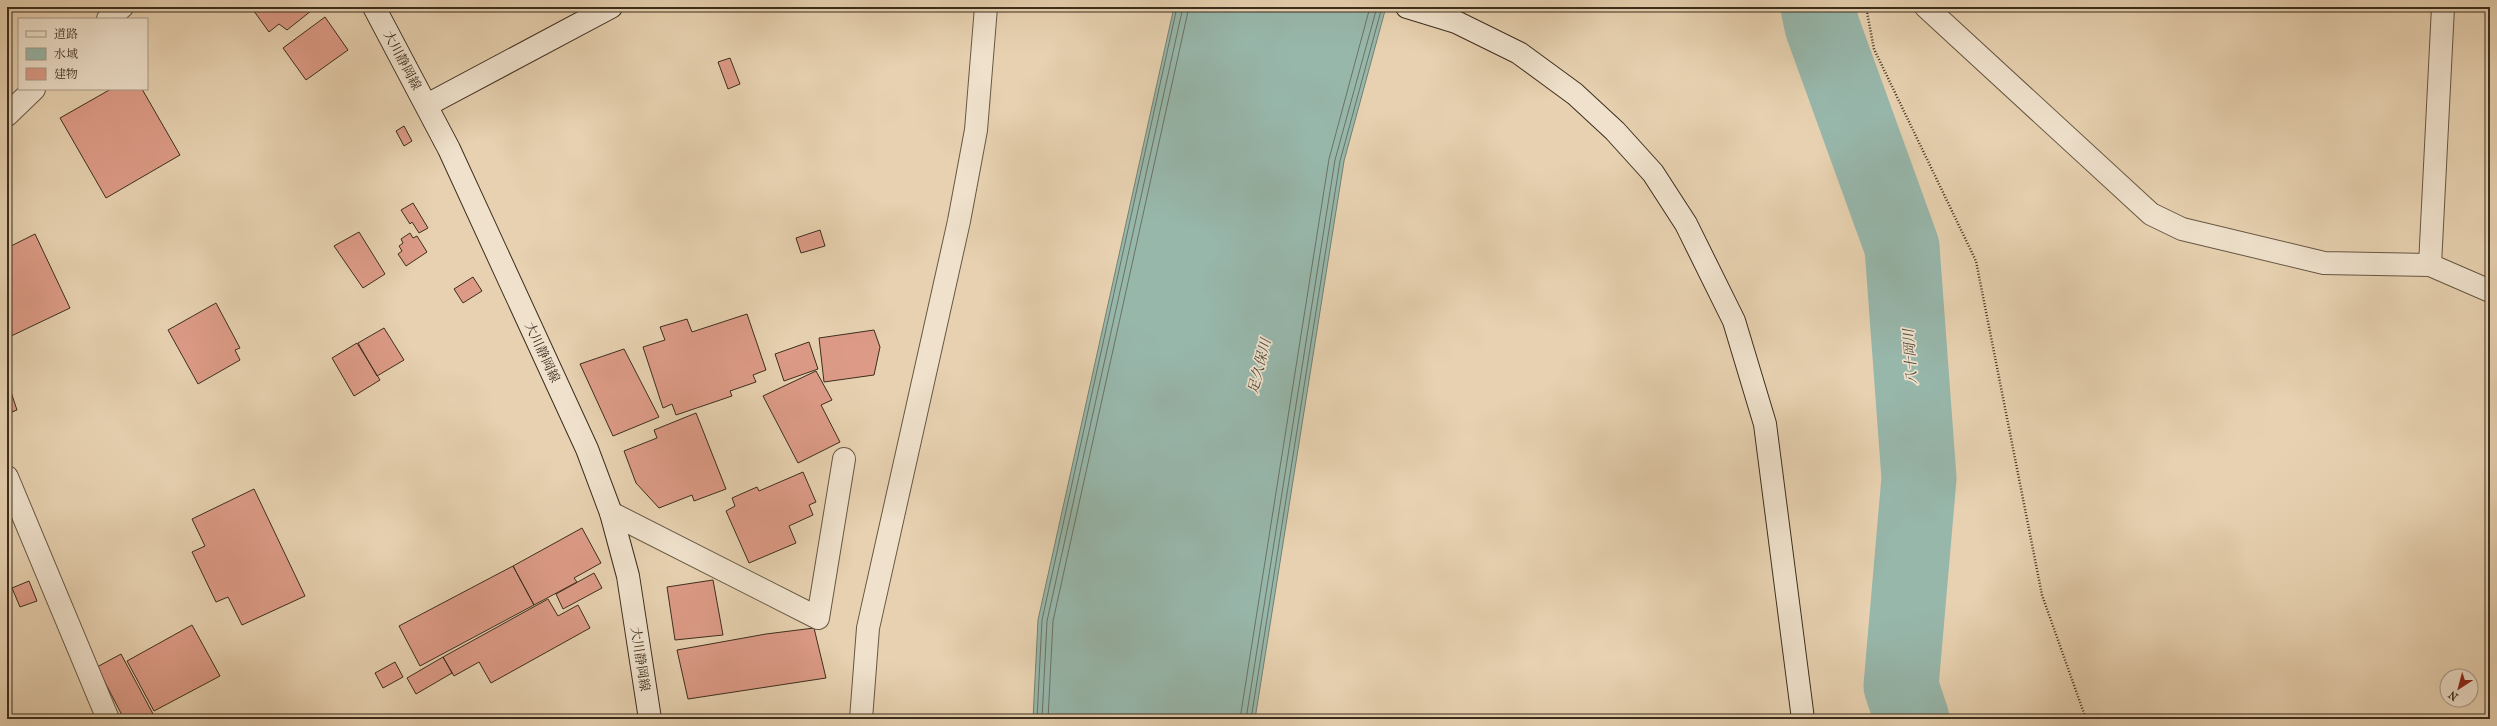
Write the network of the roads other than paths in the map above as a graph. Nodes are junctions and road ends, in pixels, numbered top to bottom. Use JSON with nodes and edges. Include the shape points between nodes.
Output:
{"nodes":[{"id":1,"x":122,"y":7,"type":"edge"},
{"id":2,"x":374,"y":7,"type":"edge"},
{"id":3,"x":611,"y":7,"type":"edge"},
{"id":4,"x":986,"y":7,"type":"edge"},
{"id":5,"x":1407,"y":7,"type":"edge"},
{"id":6,"x":1926,"y":7,"type":"edge"},
{"id":7,"x":2443,"y":7,"type":"edge"},
{"id":8,"x":109,"y":18,"type":"edge"},
{"id":9,"x":33,"y":90,"type":"edge"},
{"id":10,"x":427,"y":105,"type":"junction"},
{"id":11,"x":7,"y":115,"type":"edge"},
{"id":12,"x":2430,"y":265,"type":"junction"},
{"id":13,"x":2490,"y":291,"type":"edge"},
{"id":14,"x":844,"y":459,"type":"dead end"},
{"id":15,"x":7,"y":477,"type":"edge"},
{"id":16,"x":611,"y":513,"type":"junction"},
{"id":17,"x":108,"y":719,"type":"edge"},
{"id":18,"x":650,"y":719,"type":"edge"},
{"id":19,"x":860,"y":719,"type":"edge"},
{"id":20,"x":1803,"y":719,"type":"edge"}],
"edges":[{"from":1,"to":8,"type":"street"},
{"from":2,"to":10,"type":"street","name":"大川静岡線"},
{"from":3,"to":10,"type":"street"},
{"from":4,"to":19,"type":"street","via":[[976,130],[959,221],[868,628]]},
{"from":5,"to":20,"type":"street","via":[[1456,22],[1519,53],[1575,94],[1615,131],[1653,173],[1686,224],[1734,321],[1764,424]]},
{"from":6,"to":12,"type":"street","via":[[2151,214],[2182,229],[2324,263]]},
{"from":7,"to":12,"type":"street"},
{"from":9,"to":11,"type":"street"},
{"from":10,"to":16,"type":"street","name":"大川静岡線","via":[[584,442]]},
{"from":12,"to":13,"type":"street"},
{"from":14,"to":16,"type":"street","via":[[818,618]]},
{"from":15,"to":17,"type":"street"},
{"from":16,"to":18,"type":"street","name":"大川静岡線","via":[[628,576]]}]}
